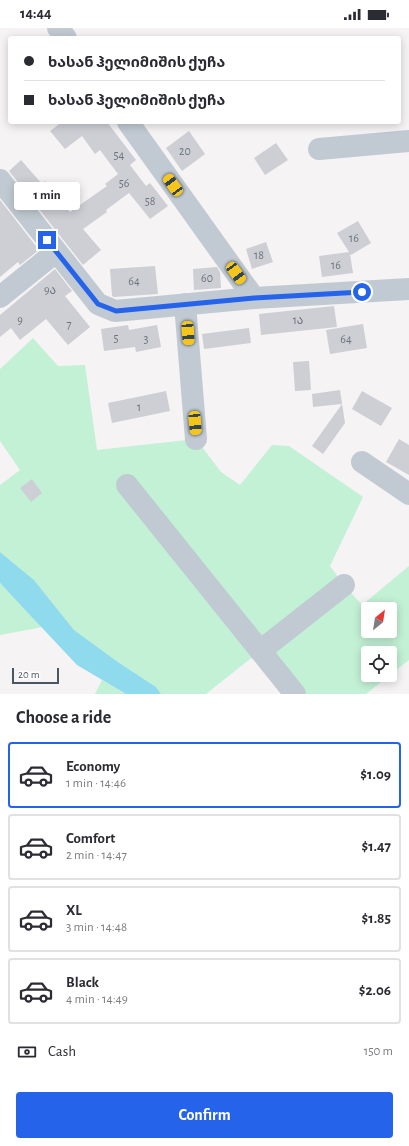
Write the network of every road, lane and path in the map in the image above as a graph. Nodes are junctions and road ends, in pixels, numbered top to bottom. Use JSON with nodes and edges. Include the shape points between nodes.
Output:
{"nodes":[{"id":1,"x":58,"y":28,"type":"edge"},
{"id":2,"x":64,"y":36,"type":"edge"},
{"id":3,"x":129,"y":124,"type":"edge"},
{"id":4,"x":409,"y":141,"type":"edge"},
{"id":5,"x":319,"y":149,"type":"dead end"},
{"id":6,"x":0,"y":180,"type":"edge"},
{"id":7,"x":56,"y":252,"type":"junction"},
{"id":8,"x":409,"y":289,"type":"edge"},
{"id":9,"x":0,"y":297,"type":"edge"},
{"id":10,"x":254,"y":298,"type":"junction"},
{"id":11,"x":186,"y":304,"type":"junction"},
{"id":12,"x":196,"y":439,"type":"dead end"},
{"id":13,"x":362,"y":462,"type":"dead end"},
{"id":14,"x":127,"y":485,"type":"dead end"},
{"id":15,"x":409,"y":494,"type":"edge"},
{"id":16,"x":344,"y":585,"type":"dead end"},
{"id":17,"x":260,"y":651,"type":"junction"},
{"id":18,"x":295,"y":694,"type":"edge"}],
"edges":[{"from":1,"to":2,"type":"street"},
{"from":3,"to":10,"type":"street"},
{"from":4,"to":5,"type":"street"},
{"from":6,"to":7,"type":"street"},
{"from":7,"to":9,"type":"street"},
{"from":7,"to":11,"type":"street","via":[[98,304],[116,311]]},
{"from":8,"to":10,"type":"street"},
{"from":10,"to":11,"type":"street"},
{"from":11,"to":12,"type":"street"},
{"from":13,"to":15,"type":"street"},
{"from":14,"to":17,"type":"street"},
{"from":16,"to":17,"type":"street"},
{"from":17,"to":18,"type":"street"}]}
